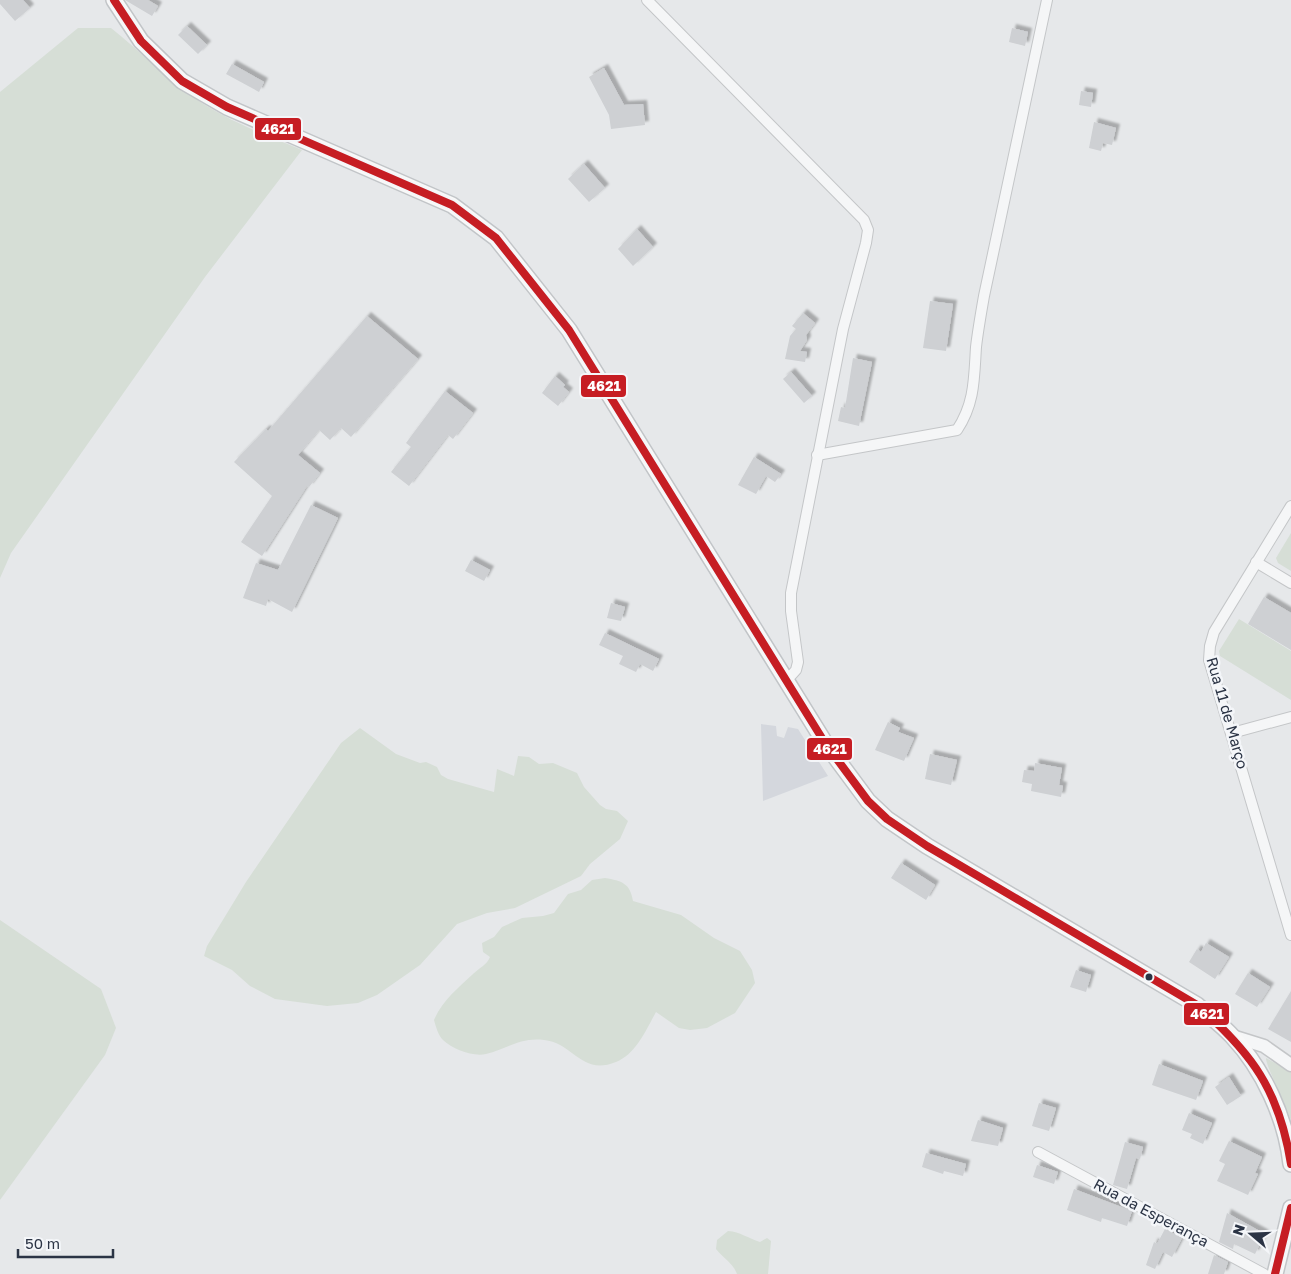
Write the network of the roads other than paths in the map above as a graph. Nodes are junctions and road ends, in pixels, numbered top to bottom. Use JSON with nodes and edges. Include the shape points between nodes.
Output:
{"nodes":[{"id":1,"x":114,"y":0,"type":"edge"},
{"id":2,"x":646,"y":0,"type":"edge"},
{"id":3,"x":1047,"y":0,"type":"edge"},
{"id":4,"x":817,"y":455,"type":"junction"},
{"id":5,"x":1291,"y":506,"type":"edge"},
{"id":6,"x":1256,"y":562,"type":"junction"},
{"id":7,"x":1291,"y":583,"type":"edge"},
{"id":8,"x":787,"y":680,"type":"junction"},
{"id":9,"x":1291,"y":717,"type":"edge"},
{"id":10,"x":1232,"y":733,"type":"junction"},
{"id":11,"x":1291,"y":935,"type":"edge"},
{"id":12,"x":1232,"y":1036,"type":"junction"},
{"id":13,"x":1291,"y":1065,"type":"edge"},
{"id":14,"x":1038,"y":1152,"type":"dead end"},
{"id":15,"x":1291,"y":1157,"type":"edge"},
{"id":16,"x":1291,"y":1208,"type":"edge"},
{"id":17,"x":1264,"y":1274,"type":"edge"},
{"id":18,"x":1275,"y":1274,"type":"edge"}],
"edges":[{"from":1,"to":8,"type":"main road","via":[[140,41],[182,81],[227,107],[452,205],[496,238],[569,330]]},
{"from":2,"to":4,"type":"street","via":[[864,220],[868,230],[843,328]]},
{"from":3,"to":4,"type":"street","via":[[984,296],[973,395],[966,415],[957,430]]},
{"from":4,"to":8,"type":"street","via":[[791,593],[798,662]]},
{"from":5,"to":6,"type":"street","name":"Rua 11 de Março"},
{"from":6,"to":7,"type":"street"},
{"from":6,"to":10,"type":"street","name":"Rua 11 de Março","via":[[1214,632],[1210,646],[1209,660]]},
{"from":8,"to":12,"type":"main road","via":[[846,773],[887,819],[927,846],[1197,1005]]},
{"from":9,"to":10,"type":"street"},
{"from":10,"to":11,"type":"street","name":"Rua 11 de Março"},
{"from":12,"to":13,"type":"street","via":[[1264,1046]]},
{"from":12,"to":15,"type":"main road","via":[[1256,1067],[1277,1109]]},
{"from":14,"to":17,"type":"street","name":"Rua da Esperança"},
{"from":16,"to":18,"type":"main road"}]}
